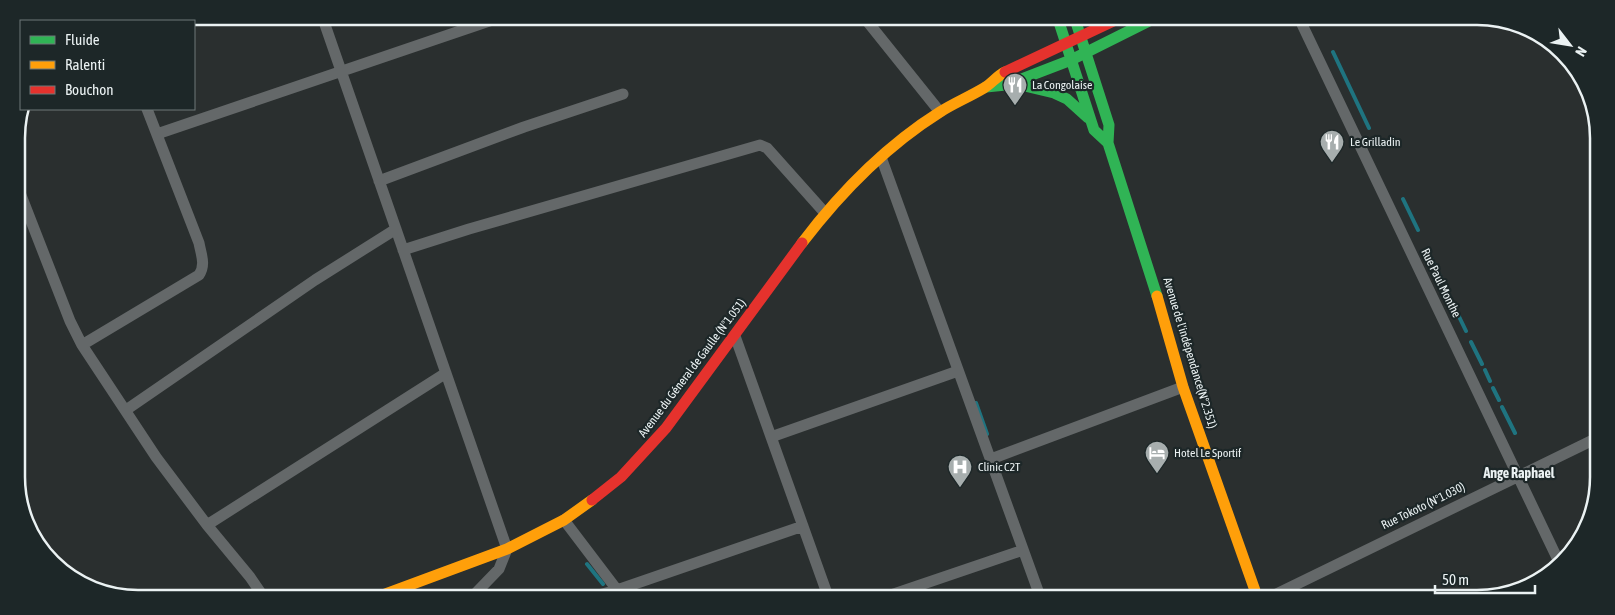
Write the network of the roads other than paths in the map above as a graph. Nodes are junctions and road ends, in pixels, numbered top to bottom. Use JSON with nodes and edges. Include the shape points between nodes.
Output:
{"nodes":[{"id":1,"x":325,"y":25,"type":"edge"},
{"id":2,"x":477,"y":25,"type":"edge"},
{"id":3,"x":870,"y":25,"type":"edge"},
{"id":4,"x":1060,"y":25,"type":"edge"},
{"id":5,"x":1077,"y":25,"type":"edge"},
{"id":6,"x":1106,"y":25,"type":"edge"},
{"id":7,"x":1141,"y":25,"type":"edge"},
{"id":8,"x":1302,"y":25,"type":"edge"},
{"id":9,"x":1081,"y":37,"type":"junction"},
{"id":10,"x":1066,"y":44,"type":"junction"},
{"id":11,"x":1087,"y":53,"type":"junction"},
{"id":12,"x":1071,"y":60,"type":"junction"},
{"id":13,"x":341,"y":71,"type":"junction"},
{"id":14,"x":1012,"y":84,"type":"junction"},
{"id":15,"x":986,"y":87,"type":"junction"},
{"id":16,"x":623,"y":94,"type":"dead end"},
{"id":17,"x":147,"y":110,"type":"edge"},
{"id":18,"x":940,"y":112,"type":"junction"},
{"id":19,"x":1090,"y":120,"type":"junction"},
{"id":20,"x":157,"y":134,"type":"junction"},
{"id":21,"x":1108,"y":143,"type":"junction"},
{"id":22,"x":881,"y":157,"type":"junction"},
{"id":23,"x":379,"y":181,"type":"junction"},
{"id":24,"x":25,"y":206,"type":"edge"},
{"id":25,"x":825,"y":213,"type":"junction"},
{"id":26,"x":396,"y":229,"type":"junction"},
{"id":27,"x":403,"y":250,"type":"junction"},
{"id":28,"x":734,"y":336,"type":"junction"},
{"id":29,"x":82,"y":345,"type":"junction"},
{"id":30,"x":958,"y":371,"type":"junction"},
{"id":31,"x":446,"y":373,"type":"junction"},
{"id":32,"x":1183,"y":388,"type":"junction"},
{"id":33,"x":126,"y":410,"type":"junction"},
{"id":34,"x":771,"y":437,"type":"junction"},
{"id":35,"x":1590,"y":441,"type":"edge"},
{"id":36,"x":991,"y":459,"type":"junction"},
{"id":37,"x":1518,"y":476,"type":"junction"},
{"id":38,"x":564,"y":520,"type":"junction"},
{"id":39,"x":207,"y":525,"type":"junction"},
{"id":40,"x":803,"y":526,"type":"junction"},
{"id":41,"x":507,"y":549,"type":"junction"},
{"id":42,"x":1023,"y":550,"type":"junction"},
{"id":43,"x":1557,"y":557,"type":"edge"},
{"id":44,"x":259,"y":590,"type":"edge"},
{"id":45,"x":396,"y":590,"type":"edge"},
{"id":46,"x":478,"y":590,"type":"edge"},
{"id":47,"x":617,"y":590,"type":"edge"},
{"id":48,"x":631,"y":590,"type":"edge"},
{"id":49,"x":826,"y":590,"type":"edge"},
{"id":50,"x":905,"y":590,"type":"edge"},
{"id":51,"x":1038,"y":590,"type":"edge"},
{"id":52,"x":1255,"y":590,"type":"edge"},
{"id":53,"x":1283,"y":590,"type":"edge"}],
"edges":[{"from":1,"to":13,"type":"street"},
{"from":2,"to":13,"type":"street"},
{"from":3,"to":18,"type":"street"},
{"from":4,"to":10,"type":"main road","name":"Avenue de l'indépendance(N°2.351)"},
{"from":5,"to":9,"type":"main road","name":"Avenue de l'indépendance(N°2.351)"},
{"from":6,"to":9,"type":"main road","name":"Avenue du Géneral de Gaulle (N°1.051)"},
{"from":7,"to":11,"type":"main road","name":"Avenue du Géneral de Gaulle (N°1.051)"},
{"from":8,"to":37,"type":"street","name":"Rue Paul Monthe"},
{"from":9,"to":10,"type":"main road","name":"Avenue du Géneral de Gaulle (N°1.051)"},
{"from":9,"to":11,"type":"main road","name":"Avenue de l'indépendance(N°2.351)"},
{"from":10,"to":12,"type":"main road","name":"Avenue de l'indépendance(N°2.351)"},
{"from":10,"to":15,"type":"main road","name":"Avenue du Géneral de Gaulle (N°1.051)","via":[[1002,74]]},
{"from":11,"to":12,"type":"main road","name":"Avenue du Géneral de Gaulle (N°1.051)"},
{"from":11,"to":21,"type":"main road","name":"Avenue de l'indépendance(N°2.351)","via":[[1109,125]]},
{"from":12,"to":14,"type":"main road","name":"Avenue du Géneral de Gaulle (N°1.051)"},
{"from":12,"to":19,"type":"main road","name":"Avenue de l'indépendance(N°2.351)"},
{"from":13,"to":20,"type":"street"},
{"from":13,"to":23,"type":"street"},
{"from":14,"to":15,"type":"main road","name":"Avenue du Géneral de Gaulle (N°1.051)"},
{"from":14,"to":19,"type":"main road","via":[[1054,93],[1068,100]]},
{"from":15,"to":18,"type":"main road","name":"Avenue du Géneral de Gaulle (N°1.051)"},
{"from":16,"to":23,"type":"street"},
{"from":17,"to":20,"type":"street"},
{"from":18,"to":22,"type":"main road","name":"Avenue du Géneral de Gaulle (N°1.051)"},
{"from":19,"to":21,"type":"main road","name":"Avenue de l'indépendance(N°2.351)","via":[[1094,130]]},
{"from":20,"to":29,"type":"street","via":[[198,243],[202,270]]},
{"from":21,"to":32,"type":"main road","name":"Avenue de l'indépendance(N°2.351)","via":[[1150,269]]},
{"from":22,"to":25,"type":"main road","name":"Avenue du Géneral de Gaulle (N°1.051)"},
{"from":22,"to":30,"type":"street"},
{"from":23,"to":26,"type":"street"},
{"from":24,"to":29,"type":"street"},
{"from":25,"to":27,"type":"street","via":[[767,148],[760,145]]},
{"from":25,"to":28,"type":"main road","name":"Avenue du Géneral de Gaulle (N°1.051)"},
{"from":26,"to":27,"type":"street"},
{"from":26,"to":33,"type":"street","via":[[315,280]]},
{"from":27,"to":31,"type":"street"},
{"from":28,"to":34,"type":"street"},
{"from":28,"to":38,"type":"main road","name":"Avenue du Géneral de Gaulle (N°1.051)","via":[[666,428],[621,478]]},
{"from":29,"to":33,"type":"street"},
{"from":30,"to":34,"type":"street"},
{"from":30,"to":36,"type":"street"},
{"from":31,"to":39,"type":"street"},
{"from":31,"to":41,"type":"street"},
{"from":32,"to":36,"type":"street"},
{"from":32,"to":52,"type":"main road","name":"Avenue de l'indépendance(N°2.351)"},
{"from":33,"to":39,"type":"street","via":[[156,457]]},
{"from":34,"to":40,"type":"street"},
{"from":35,"to":37,"type":"street","name":"Rue Tokoto (N°1.030)"},
{"from":36,"to":42,"type":"street"},
{"from":37,"to":43,"type":"street","name":"Rue Paul Monthe"},
{"from":37,"to":53,"type":"street","name":"Rue Tokoto (N°1.030)"},
{"from":38,"to":41,"type":"main road","name":"Avenue du Géneral de Gaulle (N°1.051)"},
{"from":38,"to":47,"type":"street"},
{"from":39,"to":44,"type":"street"},
{"from":40,"to":48,"type":"street"},
{"from":40,"to":49,"type":"street"},
{"from":41,"to":45,"type":"main road","name":"Avenue du Géneral de Gaulle (N°1.051)"},
{"from":41,"to":46,"type":"street","via":[[498,569]]},
{"from":42,"to":50,"type":"street"},
{"from":42,"to":51,"type":"street"}]}
